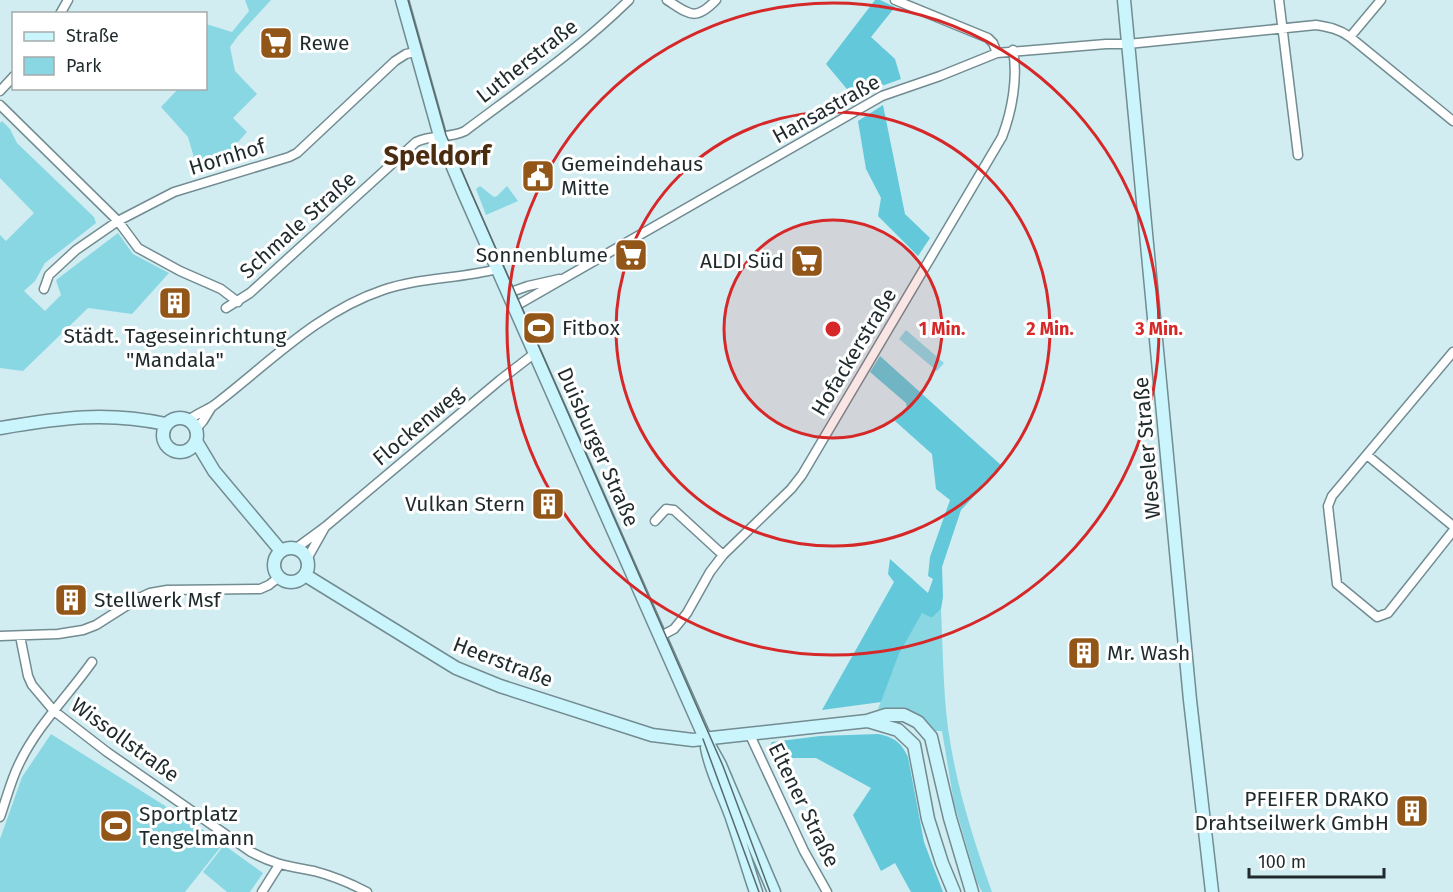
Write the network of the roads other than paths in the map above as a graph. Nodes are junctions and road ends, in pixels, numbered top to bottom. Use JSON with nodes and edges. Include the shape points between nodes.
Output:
{"nodes":[{"id":1,"x":402,"y":0,"type":"edge"},
{"id":2,"x":629,"y":0,"type":"edge"},
{"id":3,"x":667,"y":0,"type":"edge"},
{"id":4,"x":716,"y":0,"type":"edge"},
{"id":5,"x":895,"y":0,"type":"edge"},
{"id":6,"x":1124,"y":0,"type":"edge"},
{"id":7,"x":1279,"y":0,"type":"edge"},
{"id":8,"x":1381,"y":0,"type":"edge"},
{"id":9,"x":1282,"y":28,"type":"junction"},
{"id":10,"x":1350,"y":37,"type":"junction"},
{"id":11,"x":1128,"y":44,"type":"junction"},
{"id":12,"x":1013,"y":50,"type":"junction"},
{"id":13,"x":416,"y":52,"type":"junction"},
{"id":14,"x":997,"y":53,"type":"junction"},
{"id":15,"x":12,"y":78,"type":"edge"},
{"id":16,"x":0,"y":91,"type":"edge"},
{"id":17,"x":0,"y":105,"type":"edge"},
{"id":18,"x":1453,"y":121,"type":"edge"},
{"id":19,"x":440,"y":136,"type":"junction"},
{"id":20,"x":1298,"y":155,"type":"dead end"},
{"id":21,"x":118,"y":221,"type":"junction"},
{"id":22,"x":496,"y":269,"type":"junction"},
{"id":23,"x":565,"y":278,"type":"junction"},
{"id":24,"x":44,"y":289,"type":"dead end"},
{"id":25,"x":508,"y":293,"type":"junction"},
{"id":26,"x":238,"y":302,"type":"junction"},
{"id":27,"x":514,"y":307,"type":"junction"},
{"id":28,"x":226,"y":308,"type":"dead end"},
{"id":29,"x":1453,"y":352,"type":"edge"},
{"id":30,"x":535,"y":353,"type":"junction"},
{"id":31,"x":135,"y":419,"type":"junction"},
{"id":32,"x":166,"y":424,"type":"junction"},
{"id":33,"x":0,"y":428,"type":"edge"},
{"id":34,"x":194,"y":430,"type":"junction"},
{"id":35,"x":163,"y":438,"type":"junction"},
{"id":36,"x":184,"y":452,"type":"junction"},
{"id":37,"x":1366,"y":454,"type":"junction"},
{"id":38,"x":214,"y":471,"type":"junction"},
{"id":39,"x":655,"y":521,"type":"dead end"},
{"id":40,"x":1453,"y":526,"type":"edge"},
{"id":41,"x":325,"y":527,"type":"junction"},
{"id":42,"x":1453,"y":531,"type":"edge"},
{"id":43,"x":295,"y":549,"type":"junction"},
{"id":44,"x":282,"y":551,"type":"junction"},
{"id":45,"x":723,"y":555,"type":"junction"},
{"id":46,"x":307,"y":559,"type":"junction"},
{"id":47,"x":305,"y":575,"type":"junction"},
{"id":48,"x":279,"y":576,"type":"junction"},
{"id":49,"x":0,"y":636,"type":"edge"},
{"id":50,"x":20,"y":636,"type":"junction"},
{"id":51,"x":661,"y":636,"type":"junction"},
{"id":52,"x":92,"y":663,"type":"dead end"},
{"id":53,"x":54,"y":711,"type":"junction"},
{"id":54,"x":867,"y":721,"type":"junction"},
{"id":55,"x":749,"y":733,"type":"junction"},
{"id":56,"x":705,"y":738,"type":"junction"},
{"id":57,"x":0,"y":817,"type":"edge"},
{"id":58,"x":279,"y":865,"type":"junction"},
{"id":59,"x":262,"y":892,"type":"edge"},
{"id":60,"x":367,"y":892,"type":"edge"},
{"id":61,"x":756,"y":892,"type":"edge"},
{"id":62,"x":774,"y":892,"type":"edge"},
{"id":63,"x":827,"y":892,"type":"edge"},
{"id":64,"x":954,"y":892,"type":"edge"},
{"id":65,"x":972,"y":892,"type":"edge"},
{"id":66,"x":1212,"y":892,"type":"edge"}],
"edges":[{"from":1,"to":13,"type":"main road","name":"Duisburger Straße"},
{"from":2,"to":19,"type":"street","name":"Lutherstraße","via":[[569,53],[465,131],[451,137]]},
{"from":3,"to":4,"type":"street","via":[[696,15]]},
{"from":5,"to":14,"type":"street","via":[[988,38]]},
{"from":6,"to":11,"type":"main road","name":"Weseler Straße"},
{"from":7,"to":9,"type":"street"},
{"from":8,"to":10,"type":"street"},
{"from":9,"to":10,"type":"street","name":"Hansastraße","via":[[1316,25],[1340,29]]},
{"from":9,"to":11,"type":"street","name":"Hansastraße"},
{"from":9,"to":20,"type":"street"},
{"from":10,"to":18,"type":"street","name":"Hansastraße"},
{"from":11,"to":12,"type":"street","name":"Hansastraße"},
{"from":11,"to":66,"type":"main road","name":"Weseler Straße","via":[[1189,691]]},
{"from":12,"to":14,"type":"street","name":"Hansastraße"},
{"from":12,"to":45,"type":"street","name":"Hofackerstraße","via":[[1011,115],[987,164],[802,475]]},
{"from":13,"to":19,"type":"main road","name":"Duisburger Straße"},
{"from":13,"to":21,"type":"street","name":"Hornhof","via":[[395,61],[297,153],[174,192]]},
{"from":14,"to":23,"type":"street","name":"Hansastraße","via":[[882,96]]},
{"from":15,"to":16,"type":"street"},
{"from":17,"to":21,"type":"street","name":"Schmale Straße"},
{"from":19,"to":22,"type":"main road","name":"Duisburger Straße"},
{"from":19,"to":26,"type":"street","name":"Schmale Straße","via":[[416,142]]},
{"from":21,"to":24,"type":"street","name":"Hornhof","via":[[76,250],[49,275]]},
{"from":21,"to":26,"type":"street","name":"Schmale Straße","via":[[138,248],[221,289]]},
{"from":22,"to":25,"type":"main road","name":"Duisburger Straße"},
{"from":22,"to":34,"type":"street","via":[[384,289],[334,314],[294,340],[210,408]]},
{"from":23,"to":25,"type":"street","name":"Hansastraße"},
{"from":23,"to":27,"type":"street","name":"Hansastraße"},
{"from":25,"to":27,"type":"main road","name":"Duisburger Straße"},
{"from":26,"to":28,"type":"street","name":"Schmale Straße"},
{"from":27,"to":30,"type":"main road","name":"Duisburger Straße"},
{"from":29,"to":37,"type":"street"},
{"from":30,"to":41,"type":"street","name":"Flockenweg"},
{"from":30,"to":51,"type":"main road","name":"Duisburger Straße"},
{"from":31,"to":32,"type":"main road"},
{"from":31,"to":33,"type":"main road","via":[[76,416]]},
{"from":31,"to":35,"type":"main road"},
{"from":32,"to":34,"type":"main road","via":[[174,418]]},
{"from":32,"to":35,"type":"main road"},
{"from":34,"to":36,"type":"main road","via":[[189,450]]},
{"from":34,"to":38,"type":"main road"},
{"from":35,"to":36,"type":"main road","via":[[170,449]]},
{"from":36,"to":38,"type":"main road"},
{"from":37,"to":40,"type":"street"},
{"from":37,"to":42,"type":"street","via":[[1328,506],[1337,584],[1377,617],[1382,616]]},
{"from":38,"to":44,"type":"main road"},
{"from":39,"to":45,"type":"street","via":[[666,509],[674,510]]},
{"from":41,"to":43,"type":"street","name":"Flockenweg"},
{"from":41,"to":46,"type":"street","name":"Flockenweg"},
{"from":43,"to":44,"type":"main road"},
{"from":43,"to":46,"type":"main road"},
{"from":44,"to":48,"type":"main road","via":[[274,564]]},
{"from":45,"to":51,"type":"street","name":"Hofackerstraße","via":[[687,613],[674,629]]},
{"from":46,"to":47,"type":"main road"},
{"from":47,"to":48,"type":"main road","via":[[292,582]]},
{"from":47,"to":56,"type":"main road","name":"Heerstraße","via":[[456,668],[500,686],[652,735]]},
{"from":48,"to":50,"type":"street","via":[[260,590],[150,593],[83,630]]},
{"from":49,"to":50,"type":"street"},
{"from":50,"to":53,"type":"street","name":"Wissollstraße","via":[[32,685]]},
{"from":51,"to":56,"type":"main road","name":"Duisburger Straße"},
{"from":52,"to":53,"type":"street"},
{"from":53,"to":57,"type":"street","via":[[18,765]]},
{"from":53,"to":58,"type":"street","name":"Wissollstraße","via":[[251,852]]},
{"from":54,"to":55,"type":"main road","name":"Heerstraße"},
{"from":54,"to":64,"type":"main road","via":[[898,730],[916,748],[928,819]]},
{"from":54,"to":65,"type":"main road","name":"Heerstraße","via":[[904,715],[928,731]]},
{"from":55,"to":56,"type":"main road","name":"Heerstraße"},
{"from":55,"to":63,"type":"street","name":"Eltener Straße"},
{"from":56,"to":61,"type":"main road","name":"Duisburger Straße","via":[[710,764]]},
{"from":56,"to":62,"type":"main road","name":"Duisburger Straße"},
{"from":58,"to":59,"type":"street"},
{"from":58,"to":60,"type":"street","name":"Wissollstraße","via":[[343,880]]}]}
